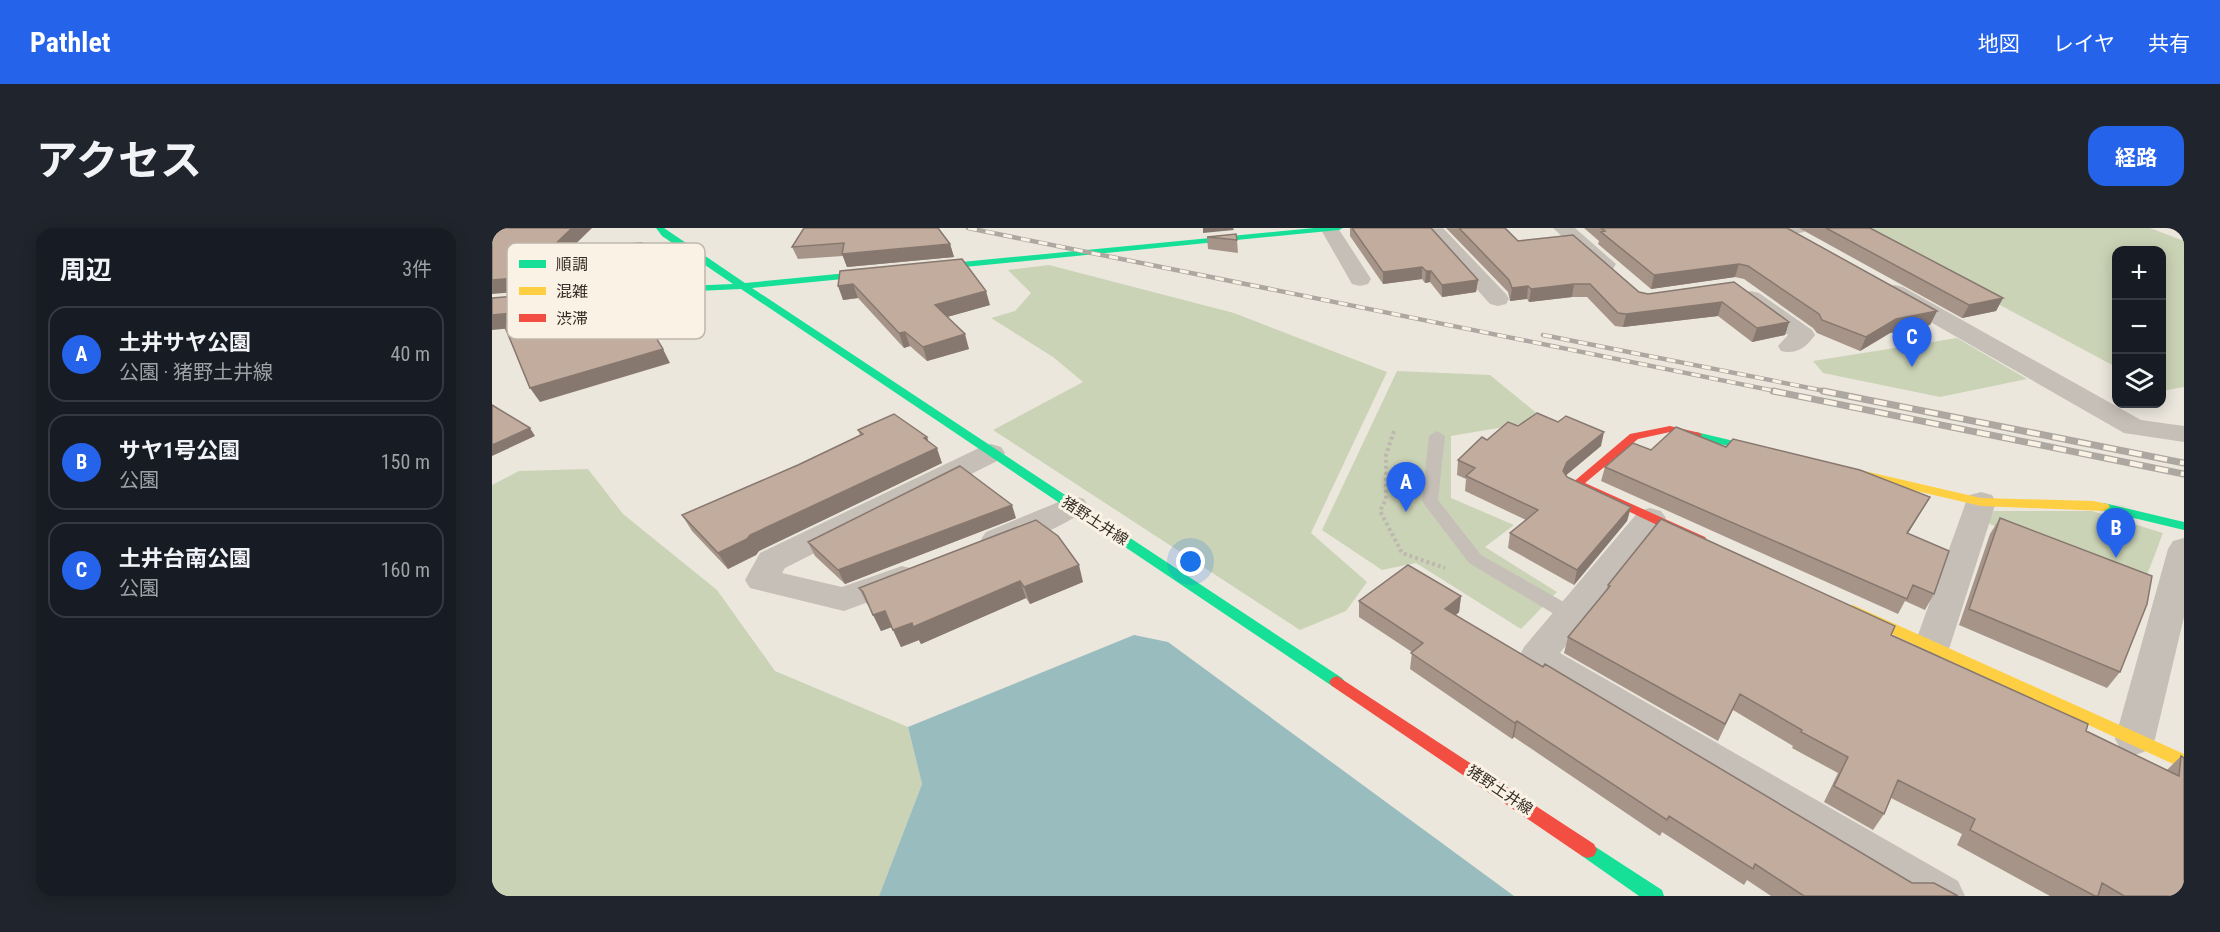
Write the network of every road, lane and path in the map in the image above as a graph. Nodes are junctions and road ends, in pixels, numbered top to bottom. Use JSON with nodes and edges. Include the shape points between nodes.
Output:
{"nodes":[{"id":1,"x":660,"y":228,"type":"edge"},
{"id":2,"x":1432,"y":228,"type":"edge"},
{"id":3,"x":1563,"y":228,"type":"edge"},
{"id":4,"x":1334,"y":229,"type":"edge"},
{"id":5,"x":1786,"y":229,"type":"edge"},
{"id":6,"x":678,"y":243,"type":"edge"},
{"id":7,"x":1814,"y":247,"type":"edge"},
{"id":8,"x":705,"y":261,"type":"edge"},
{"id":9,"x":1618,"y":274,"type":"edge"},
{"id":10,"x":1360,"y":279,"type":"dead end"},
{"id":11,"x":1876,"y":282,"type":"edge"},
{"id":12,"x":741,"y":286,"type":"junction"},
{"id":13,"x":1735,"y":286,"type":"edge"},
{"id":14,"x":705,"y":288,"type":"edge"},
{"id":15,"x":1498,"y":299,"type":"dead end"},
{"id":16,"x":507,"y":302,"type":"edge"},
{"id":17,"x":492,"y":303,"type":"edge"},
{"id":18,"x":1790,"y":346,"type":"dead end"},
{"id":19,"x":2184,"y":410,"type":"edge"},
{"id":20,"x":2134,"y":427,"type":"junction"},
{"id":21,"x":1394,"y":431,"type":"dead end"},
{"id":22,"x":2184,"y":434,"type":"edge"},
{"id":23,"x":1437,"y":436,"type":"dead end"},
{"id":24,"x":991,"y":453,"type":"junction"},
{"id":25,"x":1785,"y":456,"type":"edge"},
{"id":26,"x":1831,"y":467,"type":"edge"},
{"id":27,"x":1386,"y":500,"type":"dead end"},
{"id":28,"x":1981,"y":502,"type":"junction"},
{"id":29,"x":1072,"y":506,"type":"junction"},
{"id":30,"x":1650,"y":518,"type":"junction"},
{"id":31,"x":2184,"y":526,"type":"edge"},
{"id":32,"x":1716,"y":547,"type":"edge"},
{"id":33,"x":974,"y":549,"type":"edge"},
{"id":34,"x":2184,"y":549,"type":"edge"},
{"id":35,"x":931,"y":566,"type":"edge"},
{"id":36,"x":1846,"y":606,"type":"edge"},
{"id":37,"x":1571,"y":615,"type":"junction"},
{"id":38,"x":1932,"y":646,"type":"junction"},
{"id":39,"x":2134,"y":739,"type":"junction"},
{"id":40,"x":2184,"y":762,"type":"edge"},
{"id":41,"x":1655,"y":896,"type":"edge"},
{"id":42,"x":1942,"y":896,"type":"edge"}],
"edges":[{"from":1,"to":6,"type":"street","name":"猪野土井線"},
{"from":2,"to":15,"type":"street"},
{"from":3,"to":9,"type":"street"},
{"from":4,"to":10,"type":"street"},
{"from":4,"to":12,"type":"street"},
{"from":5,"to":7,"type":"street"},
{"from":8,"to":12,"type":"street","name":"猪野土井線"},
{"from":11,"to":20,"type":"street"},
{"from":12,"to":14,"type":"street"},
{"from":12,"to":24,"type":"street","name":"猪野土井線"},
{"from":13,"to":18,"type":"street","via":[[1803,335]]},
{"from":16,"to":17,"type":"street"},
{"from":19,"to":20,"type":"street"},
{"from":20,"to":22,"type":"street"},
{"from":21,"to":27,"type":"path","via":[[1386,456]]},
{"from":23,"to":37,"type":"lane","via":[[1430,500],[1475,559]]},
{"from":24,"to":29,"type":"street","name":"猪野土井線"},
{"from":24,"to":35,"type":"street","via":[[772,561],[762,580],[844,599]]},
{"from":25,"to":30,"type":"street","via":[[1670,429],[1634,436],[1577,484]]},
{"from":26,"to":28,"type":"street"},
{"from":28,"to":31,"type":"street","via":[[2092,505]]},
{"from":28,"to":38,"type":"street"},
{"from":29,"to":33,"type":"street"},
{"from":29,"to":41,"type":"street","name":"猪野土井線"},
{"from":30,"to":32,"type":"street"},
{"from":30,"to":37,"type":"street"},
{"from":34,"to":39,"type":"street"},
{"from":36,"to":38,"type":"street"},
{"from":37,"to":42,"type":"street","via":[[1537,657]]},
{"from":38,"to":39,"type":"street"},
{"from":39,"to":40,"type":"street"}]}
